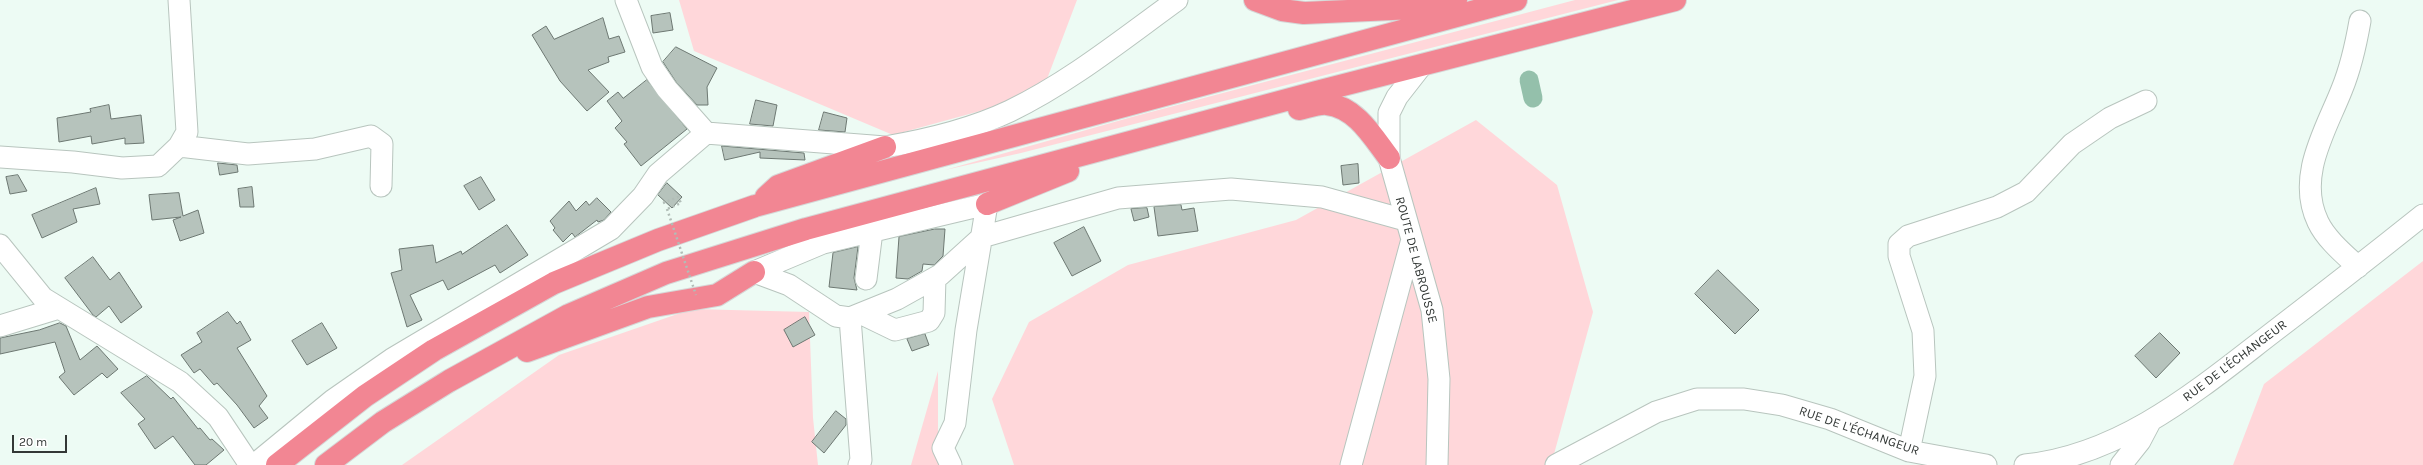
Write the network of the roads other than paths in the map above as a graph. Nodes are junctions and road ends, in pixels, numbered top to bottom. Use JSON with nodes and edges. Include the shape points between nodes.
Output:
{"nodes":[{"id":1,"x":179,"y":0,"type":"edge"},
{"id":2,"x":626,"y":0,"type":"edge"},
{"id":3,"x":1177,"y":0,"type":"edge"},
{"id":4,"x":1255,"y":0,"type":"edge"},
{"id":5,"x":1456,"y":0,"type":"edge"},
{"id":6,"x":1516,"y":0,"type":"edge"},
{"id":7,"x":1675,"y":0,"type":"edge"},
{"id":8,"x":1376,"y":4,"type":"edge"},
{"id":9,"x":2360,"y":21,"type":"dead end"},
{"id":10,"x":1422,"y":65,"type":"junction"},
{"id":11,"x":2146,"y":101,"type":"dead end"},
{"id":12,"x":1242,"y":112,"type":"junction"},
{"id":13,"x":1177,"y":129,"type":"junction"},
{"id":14,"x":706,"y":133,"type":"junction"},
{"id":15,"x":179,"y":146,"type":"junction"},
{"id":16,"x":885,"y":147,"type":"junction"},
{"id":17,"x":0,"y":157,"type":"edge"},
{"id":18,"x":1389,"y":158,"type":"junction"},
{"id":19,"x":381,"y":186,"type":"dead end"},
{"id":20,"x":987,"y":204,"type":"junction"},
{"id":21,"x":755,"y":206,"type":"junction"},
{"id":22,"x":2423,"y":215,"type":"edge"},
{"id":23,"x":1405,"y":220,"type":"junction"},
{"id":24,"x":872,"y":231,"type":"junction"},
{"id":25,"x":982,"y":237,"type":"junction"},
{"id":26,"x":1412,"y":242,"type":"junction"},
{"id":27,"x":0,"y":245,"type":"edge"},
{"id":28,"x":2358,"y":267,"type":"junction"},
{"id":29,"x":754,"y":272,"type":"junction"},
{"id":30,"x":935,"y":278,"type":"junction"},
{"id":31,"x":866,"y":279,"type":"dead end"},
{"id":32,"x":59,"y":308,"type":"junction"},
{"id":33,"x":856,"y":316,"type":"junction"},
{"id":34,"x":0,"y":326,"type":"edge"},
{"id":35,"x":449,"y":381,"type":"junction"},
{"id":36,"x":2150,"y":422,"type":"junction"},
{"id":37,"x":1909,"y":451,"type":"junction"},
{"id":38,"x":250,"y":465,"type":"edge"},
{"id":39,"x":254,"y":465,"type":"edge"},
{"id":40,"x":277,"y":465,"type":"edge"},
{"id":41,"x":326,"y":465,"type":"edge"},
{"id":42,"x":858,"y":465,"type":"edge"},
{"id":43,"x":951,"y":465,"type":"edge"},
{"id":44,"x":1351,"y":465,"type":"edge"},
{"id":45,"x":1437,"y":465,"type":"edge"},
{"id":46,"x":1556,"y":465,"type":"edge"},
{"id":47,"x":1986,"y":465,"type":"edge"},
{"id":48,"x":2025,"y":465,"type":"edge"},
{"id":49,"x":2121,"y":465,"type":"edge"}],
"edges":[{"from":1,"to":15,"type":"street","via":[[187,132]]},
{"from":2,"to":14,"type":"street","via":[[652,67],[667,89]]},
{"from":3,"to":16,"type":"street","via":[[1061,83],[1010,111],[968,127],[912,143]]},
{"from":4,"to":8,"type":"highway","via":[[1282,10],[1304,13]]},
{"from":5,"to":8,"type":"highway","via":[[1414,8]]},
{"from":6,"to":21,"type":"highway"},
{"from":7,"to":10,"type":"highway"},
{"from":9,"to":28,"type":"street","via":[[2346,78],[2316,147],[2310,200],[2318,222],[2329,238]]},
{"from":10,"to":12,"type":"highway"},
{"from":10,"to":18,"type":"street","name":"ROUTE DE LABROUSSE","via":[[1397,97],[1389,113]]},
{"from":11,"to":37,"type":"street","via":[[2110,118],[2072,144],[2026,192],[1996,206],[1908,236],[1899,244],[1899,256],[1923,331],[1925,376]]},
{"from":12,"to":13,"type":"highway"},
{"from":12,"to":18,"type":"highway","via":[[1292,110],[1327,104],[1356,117]]},
{"from":13,"to":20,"type":"highway"},
{"from":13,"to":35,"type":"highway","via":[[806,229],[666,273],[569,315]]},
{"from":14,"to":16,"type":"street"},
{"from":14,"to":39,"type":"street","via":[[658,174],[643,196],[611,229],[392,359],[333,400]]},
{"from":15,"to":17,"type":"street","via":[[158,166],[122,168]]},
{"from":15,"to":19,"type":"street","via":[[248,154],[315,149],[371,136],[382,144]]},
{"from":16,"to":21,"type":"highway","via":[[778,186]]},
{"from":18,"to":23,"type":"street","name":"ROUTE DE LABROUSSE"},
{"from":20,"to":24,"type":"street"},
{"from":20,"to":25,"type":"street"},
{"from":21,"to":40,"type":"highway","via":[[658,240],[554,283],[434,350],[365,396]]},
{"from":22,"to":28,"type":"street","name":"RUE DE L'ÉCHANGEUR"},
{"from":23,"to":25,"type":"street","via":[[1322,198],[1231,189],[1118,198]]},
{"from":23,"to":26,"type":"street","name":"ROUTE DE LABROUSSE"},
{"from":24,"to":29,"type":"street","via":[[823,243]]},
{"from":24,"to":31,"type":"street"},
{"from":25,"to":30,"type":"street"},
{"from":25,"to":43,"type":"street","via":[[955,423],[943,448]]},
{"from":26,"to":44,"type":"street"},
{"from":26,"to":45,"type":"street","name":"ROUTE DE LABROUSSE","via":[[1432,310],[1440,379]]},
{"from":27,"to":32,"type":"street","via":[[43,298]]},
{"from":28,"to":36,"type":"street","name":"RUE DE L'ÉCHANGEUR","via":[[2204,385]]},
{"from":29,"to":33,"type":"street","via":[[789,285],[836,316]]},
{"from":29,"to":35,"type":"highway","via":[[717,295],[648,307]]},
{"from":30,"to":33,"type":"street","via":[[897,299]]},
{"from":30,"to":33,"type":"street","via":[[934,313],[929,321],[895,330]]},
{"from":32,"to":34,"type":"street"},
{"from":32,"to":38,"type":"street","via":[[180,382],[218,416]]},
{"from":33,"to":42,"type":"street","via":[[861,460]]},
{"from":35,"to":41,"type":"highway","via":[[383,422]]},
{"from":36,"to":48,"type":"street","name":"RUE DE L'ÉCHANGEUR","via":[[2105,445]]},
{"from":36,"to":49,"type":"street","via":[[2140,441]]},
{"from":37,"to":46,"type":"street","name":"RUE DE L'ÉCHANGEUR","via":[[1830,419],[1782,405],[1744,399],[1697,399],[1656,412]]},
{"from":37,"to":47,"type":"street","name":"RUE DE L'ÉCHANGEUR"}]}
